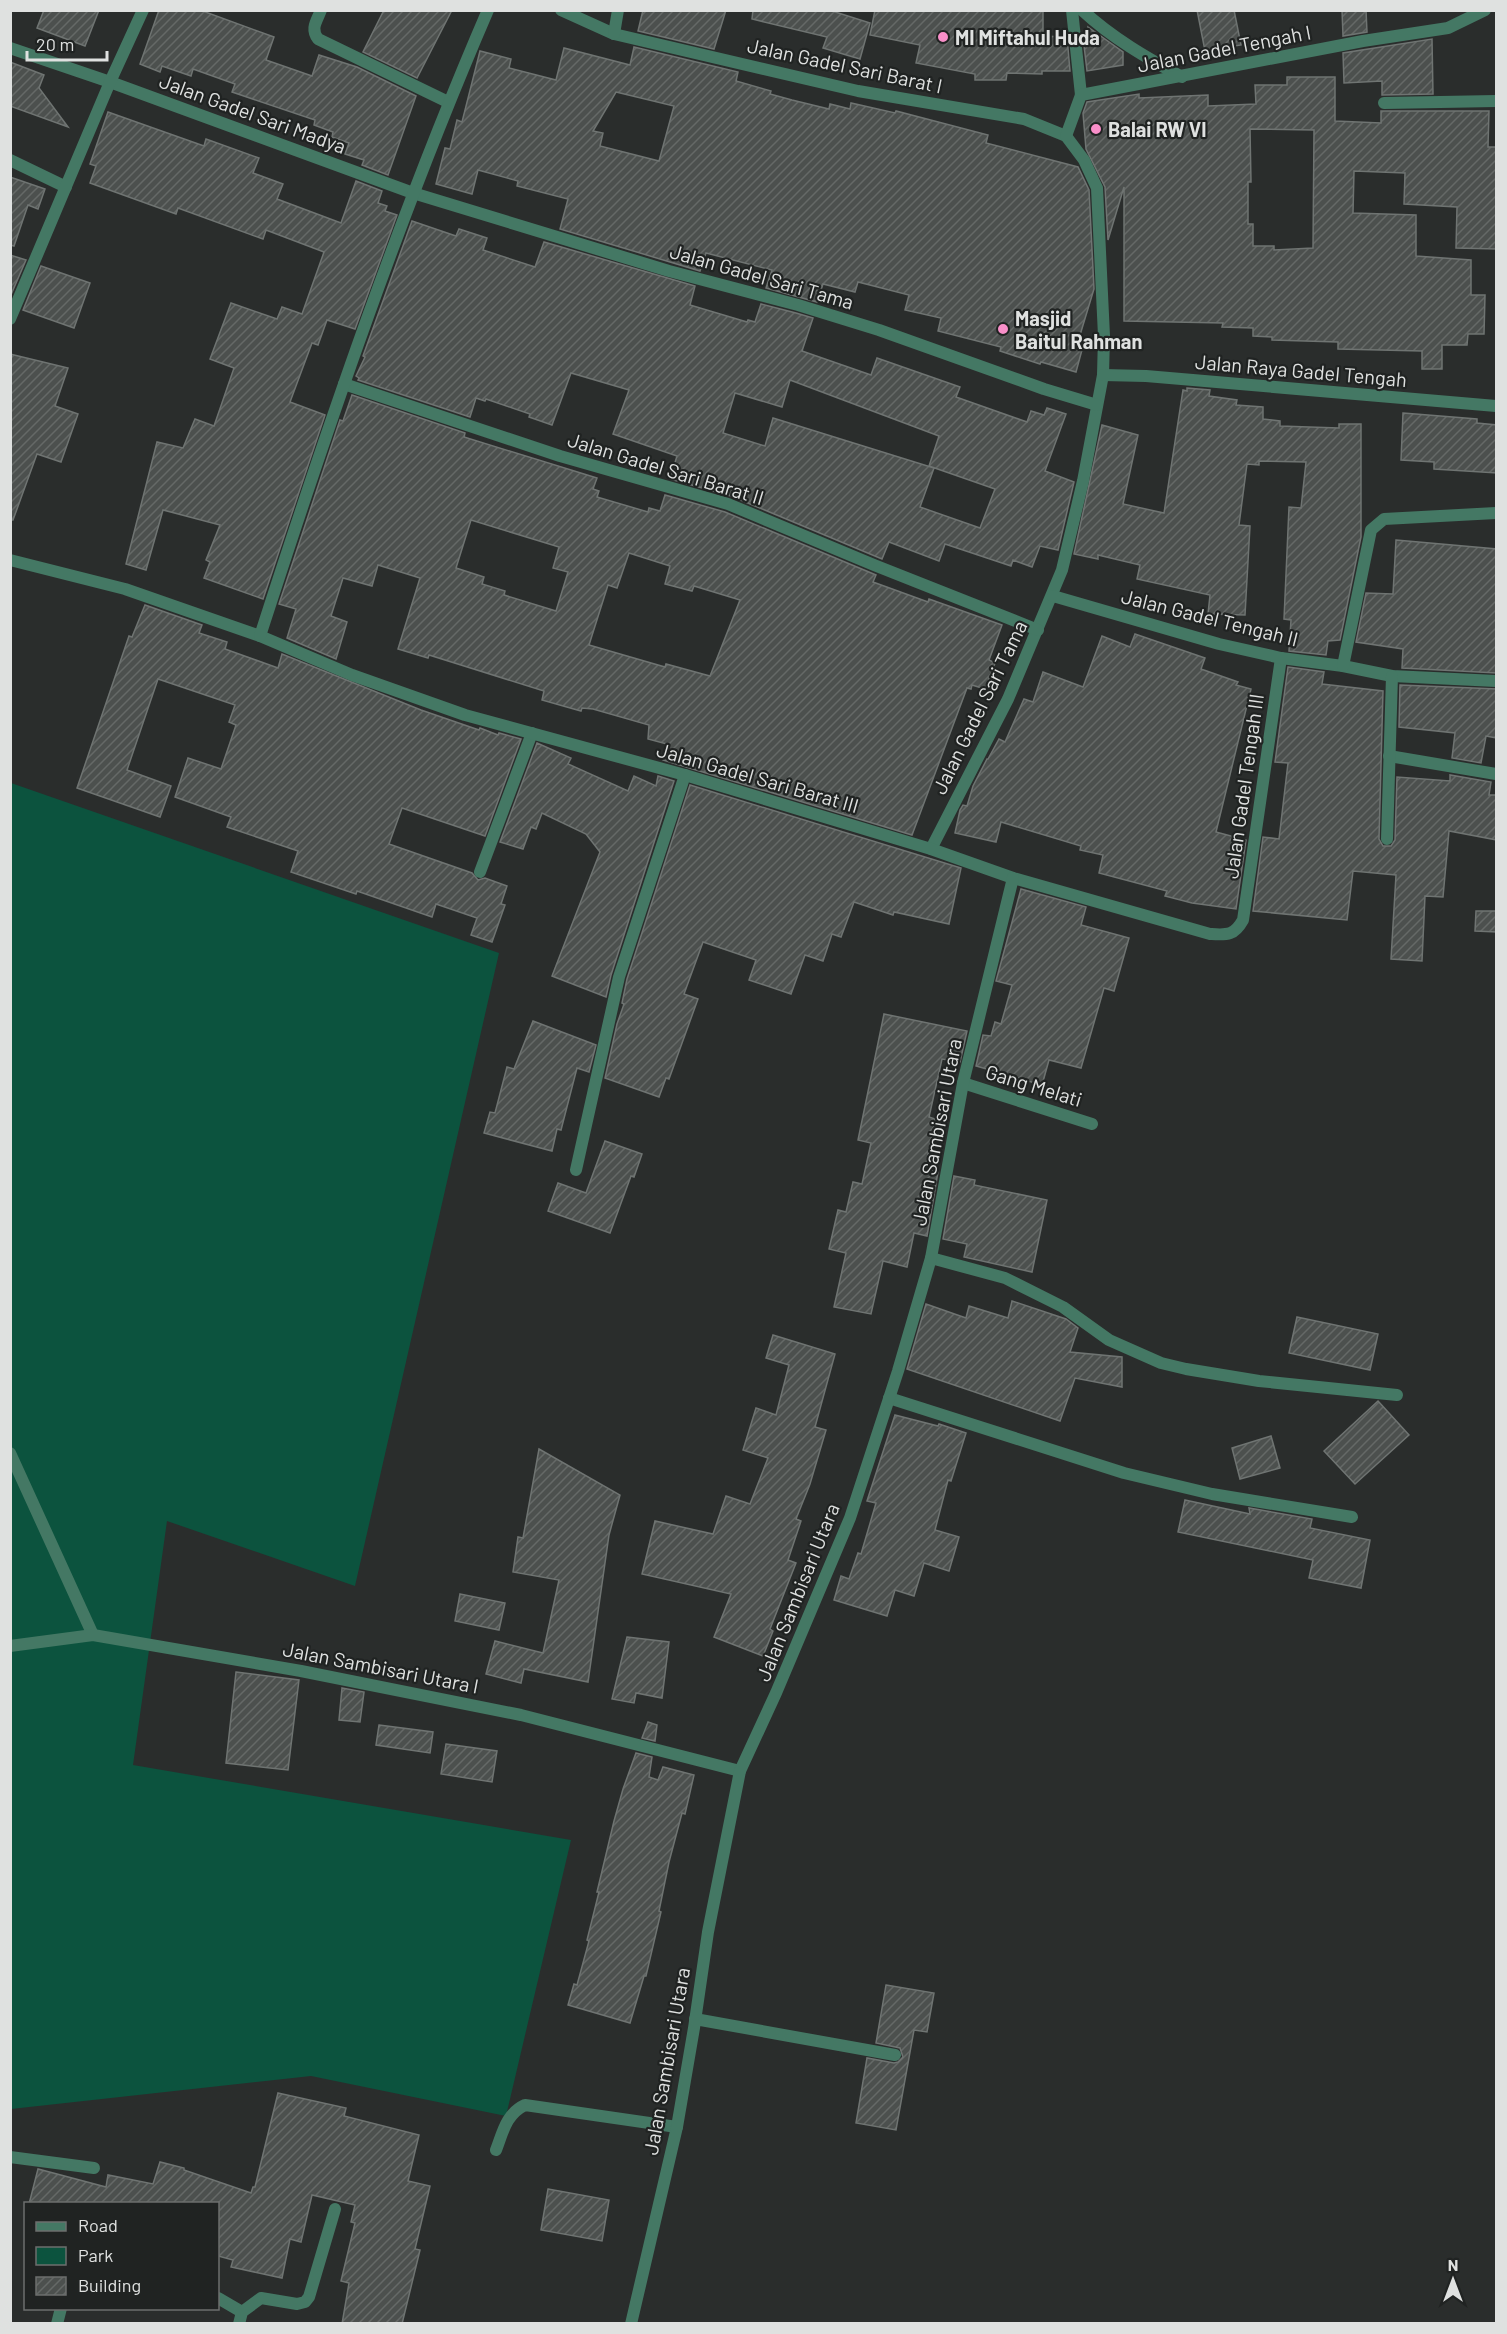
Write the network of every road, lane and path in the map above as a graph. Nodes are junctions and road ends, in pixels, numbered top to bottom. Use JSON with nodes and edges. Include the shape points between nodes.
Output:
{"nodes":[{"id":1,"x":143,"y":10,"type":"edge"},
{"id":2,"x":321,"y":10,"type":"edge"},
{"id":3,"x":488,"y":10,"type":"edge"},
{"id":4,"x":561,"y":10,"type":"edge"},
{"id":5,"x":618,"y":10,"type":"edge"},
{"id":6,"x":1072,"y":10,"type":"edge"},
{"id":7,"x":1082,"y":10,"type":"edge"},
{"id":8,"x":1485,"y":10,"type":"edge"},
{"id":9,"x":614,"y":34,"type":"junction"},
{"id":10,"x":10,"y":48,"type":"edge"},
{"id":11,"x":1182,"y":76,"type":"junction"},
{"id":12,"x":110,"y":82,"type":"junction"},
{"id":13,"x":1081,"y":95,"type":"junction"},
{"id":14,"x":1497,"y":100,"type":"edge"},
{"id":15,"x":448,"y":102,"type":"junction"},
{"id":16,"x":1384,"y":103,"type":"dead end"},
{"id":17,"x":1066,"y":136,"type":"junction"},
{"id":18,"x":10,"y":160,"type":"edge"},
{"id":19,"x":66,"y":187,"type":"junction"},
{"id":20,"x":413,"y":193,"type":"junction"},
{"id":21,"x":12,"y":312,"type":"edge"},
{"id":22,"x":1103,"y":375,"type":"junction"},
{"id":23,"x":344,"y":384,"type":"junction"},
{"id":24,"x":1097,"y":405,"type":"junction"},
{"id":25,"x":1497,"y":406,"type":"edge"},
{"id":26,"x":1497,"y":513,"type":"edge"},
{"id":27,"x":10,"y":560,"type":"edge"},
{"id":28,"x":1053,"y":596,"type":"junction"},
{"id":29,"x":1038,"y":630,"type":"junction"},
{"id":30,"x":260,"y":636,"type":"junction"},
{"id":31,"x":1281,"y":658,"type":"junction"},
{"id":32,"x":1343,"y":666,"type":"junction"},
{"id":33,"x":1392,"y":676,"type":"junction"},
{"id":34,"x":1497,"y":681,"type":"edge"},
{"id":35,"x":532,"y":733,"type":"junction"},
{"id":36,"x":1389,"y":756,"type":"junction"},
{"id":37,"x":1497,"y":774,"type":"edge"},
{"id":38,"x":685,"y":775,"type":"junction"},
{"id":39,"x":1387,"y":839,"type":"dead end"},
{"id":40,"x":931,"y":849,"type":"junction"},
{"id":41,"x":480,"y":872,"type":"dead end"},
{"id":42,"x":1013,"y":878,"type":"junction"},
{"id":43,"x":1243,"y":920,"type":"joint"},
{"id":44,"x":963,"y":1083,"type":"junction"},
{"id":45,"x":1092,"y":1124,"type":"dead end"},
{"id":46,"x":576,"y":1170,"type":"dead end"},
{"id":47,"x":931,"y":1258,"type":"junction"},
{"id":48,"x":1397,"y":1395,"type":"dead end"},
{"id":49,"x":889,"y":1398,"type":"junction"},
{"id":50,"x":10,"y":1453,"type":"edge"},
{"id":51,"x":1352,"y":1517,"type":"dead end"},
{"id":52,"x":93,"y":1635,"type":"junction"},
{"id":53,"x":10,"y":1646,"type":"edge"},
{"id":54,"x":740,"y":1771,"type":"junction"},
{"id":55,"x":695,"y":2019,"type":"junction"},
{"id":56,"x":895,"y":2055,"type":"dead end"},
{"id":57,"x":677,"y":2127,"type":"junction"},
{"id":58,"x":496,"y":2150,"type":"dead end"},
{"id":59,"x":10,"y":2157,"type":"edge"},
{"id":60,"x":94,"y":2168,"type":"dead end"},
{"id":61,"x":335,"y":2209,"type":"dead end"},
{"id":62,"x":219,"y":2299,"type":"edge"},
{"id":63,"x":240,"y":2318,"type":"edge"},
{"id":64,"x":631,"y":2324,"type":"edge"}],
"edges":[{"from":1,"to":12,"type":"street"},
{"from":2,"to":15,"type":"street","via":[[314,27],[318,39]]},
{"from":3,"to":15,"type":"street"},
{"from":4,"to":9,"type":"street","name":"Jalan Gadel Sari Barat I"},
{"from":5,"to":9,"type":"street"},
{"from":6,"to":13,"type":"street"},
{"from":7,"to":11,"type":"street","via":[[1106,31]]},
{"from":8,"to":11,"type":"street","name":"Jalan Gadel Tengah I","via":[[1448,28]]},
{"from":9,"to":17,"type":"street","name":"Jalan Gadel Sari Barat I","via":[[858,91],[1024,119]]},
{"from":10,"to":12,"type":"street","name":"Jalan Gadel Sari Madya"},
{"from":11,"to":13,"type":"street","name":"Jalan Gadel Tengah I"},
{"from":12,"to":19,"type":"street"},
{"from":12,"to":20,"type":"street","name":"Jalan Gadel Sari Madya"},
{"from":13,"to":17,"type":"street"},
{"from":14,"to":16,"type":"street"},
{"from":15,"to":20,"type":"street"},
{"from":17,"to":22,"type":"street","name":"Jalan Gadel Sari Tama","via":[[1084,160],[1097,188]]},
{"from":18,"to":19,"type":"street"},
{"from":19,"to":21,"type":"street"},
{"from":20,"to":23,"type":"street"},
{"from":20,"to":24,"type":"street","name":"Jalan Gadel Sari Tama","via":[[869,327]]},
{"from":22,"to":24,"type":"street","name":"Jalan Gadel Sari Tama"},
{"from":22,"to":25,"type":"street","name":"Jalan Raya Gadel Tengah"},
{"from":23,"to":29,"type":"street","name":"Jalan Gadel Sari Barat II","via":[[560,456],[728,504]]},
{"from":23,"to":30,"type":"street"},
{"from":24,"to":28,"type":"street","name":"Jalan Gadel Sari Tama"},
{"from":26,"to":32,"type":"street","via":[[1384,519],[1377,524],[1371,530]]},
{"from":27,"to":30,"type":"street","name":"Jalan Gadel Sari Barat III","via":[[125,589]]},
{"from":28,"to":29,"type":"street","name":"Jalan Gadel Sari Tama"},
{"from":28,"to":31,"type":"street","name":"Jalan Gadel Tengah II"},
{"from":29,"to":40,"type":"street","name":"Jalan Gadel Sari Tama","via":[[1008,699]]},
{"from":30,"to":35,"type":"street","name":"Jalan Gadel Sari Barat III","via":[[352,675],[465,715]]},
{"from":31,"to":32,"type":"street","name":"Jalan Gadel Tengah II"},
{"from":31,"to":43,"type":"street","name":"Jalan Gadel Tengah III"},
{"from":32,"to":33,"type":"street","name":"Jalan Gadel Tengah II"},
{"from":33,"to":34,"type":"street","name":"Jalan Gadel Tengah II"},
{"from":33,"to":36,"type":"street"},
{"from":35,"to":38,"type":"street","name":"Jalan Gadel Sari Barat III"},
{"from":35,"to":41,"type":"street"},
{"from":36,"to":37,"type":"street"},
{"from":36,"to":39,"type":"street"},
{"from":38,"to":40,"type":"street","name":"Jalan Gadel Sari Barat III"},
{"from":38,"to":46,"type":"street","via":[[619,977]]},
{"from":40,"to":42,"type":"street","name":"Jalan Gadel Sari Barat III"},
{"from":42,"to":43,"type":"street","name":"Jalan Gadel Sari Barat III","via":[[1210,934],[1227,936],[1236,932]]},
{"from":42,"to":44,"type":"street","name":"Jalan Sambisari Utara"},
{"from":44,"to":45,"type":"street","name":"Gang Melati"},
{"from":44,"to":47,"type":"street","name":"Jalan Sambisari Utara"},
{"from":47,"to":48,"type":"street","via":[[1005,1278],[1063,1307],[1109,1340],[1161,1363],[1259,1381]]},
{"from":47,"to":49,"type":"street","name":"Jalan Sambisari Utara"},
{"from":49,"to":51,"type":"street","via":[[1124,1473],[1212,1494]]},
{"from":49,"to":54,"type":"street","name":"Jalan Sambisari Utara","via":[[850,1518]]},
{"from":50,"to":52,"type":"street"},
{"from":52,"to":53,"type":"street","name":"Jalan Sambisari Utara I"},
{"from":52,"to":54,"type":"street","name":"Jalan Sambisari Utara I","via":[[487,1708]]},
{"from":54,"to":55,"type":"street","name":"Jalan Sambisari Utara"},
{"from":55,"to":56,"type":"street"},
{"from":55,"to":57,"type":"street","name":"Jalan Sambisari Utara"},
{"from":57,"to":58,"type":"street","via":[[525,2105],[508,2118]]},
{"from":57,"to":64,"type":"street","name":"Jalan Sambisari Utara"},
{"from":59,"to":60,"type":"street"},
{"from":61,"to":63,"type":"street","via":[[305,2302],[261,2298]]},
{"from":62,"to":63,"type":"street"}]}
